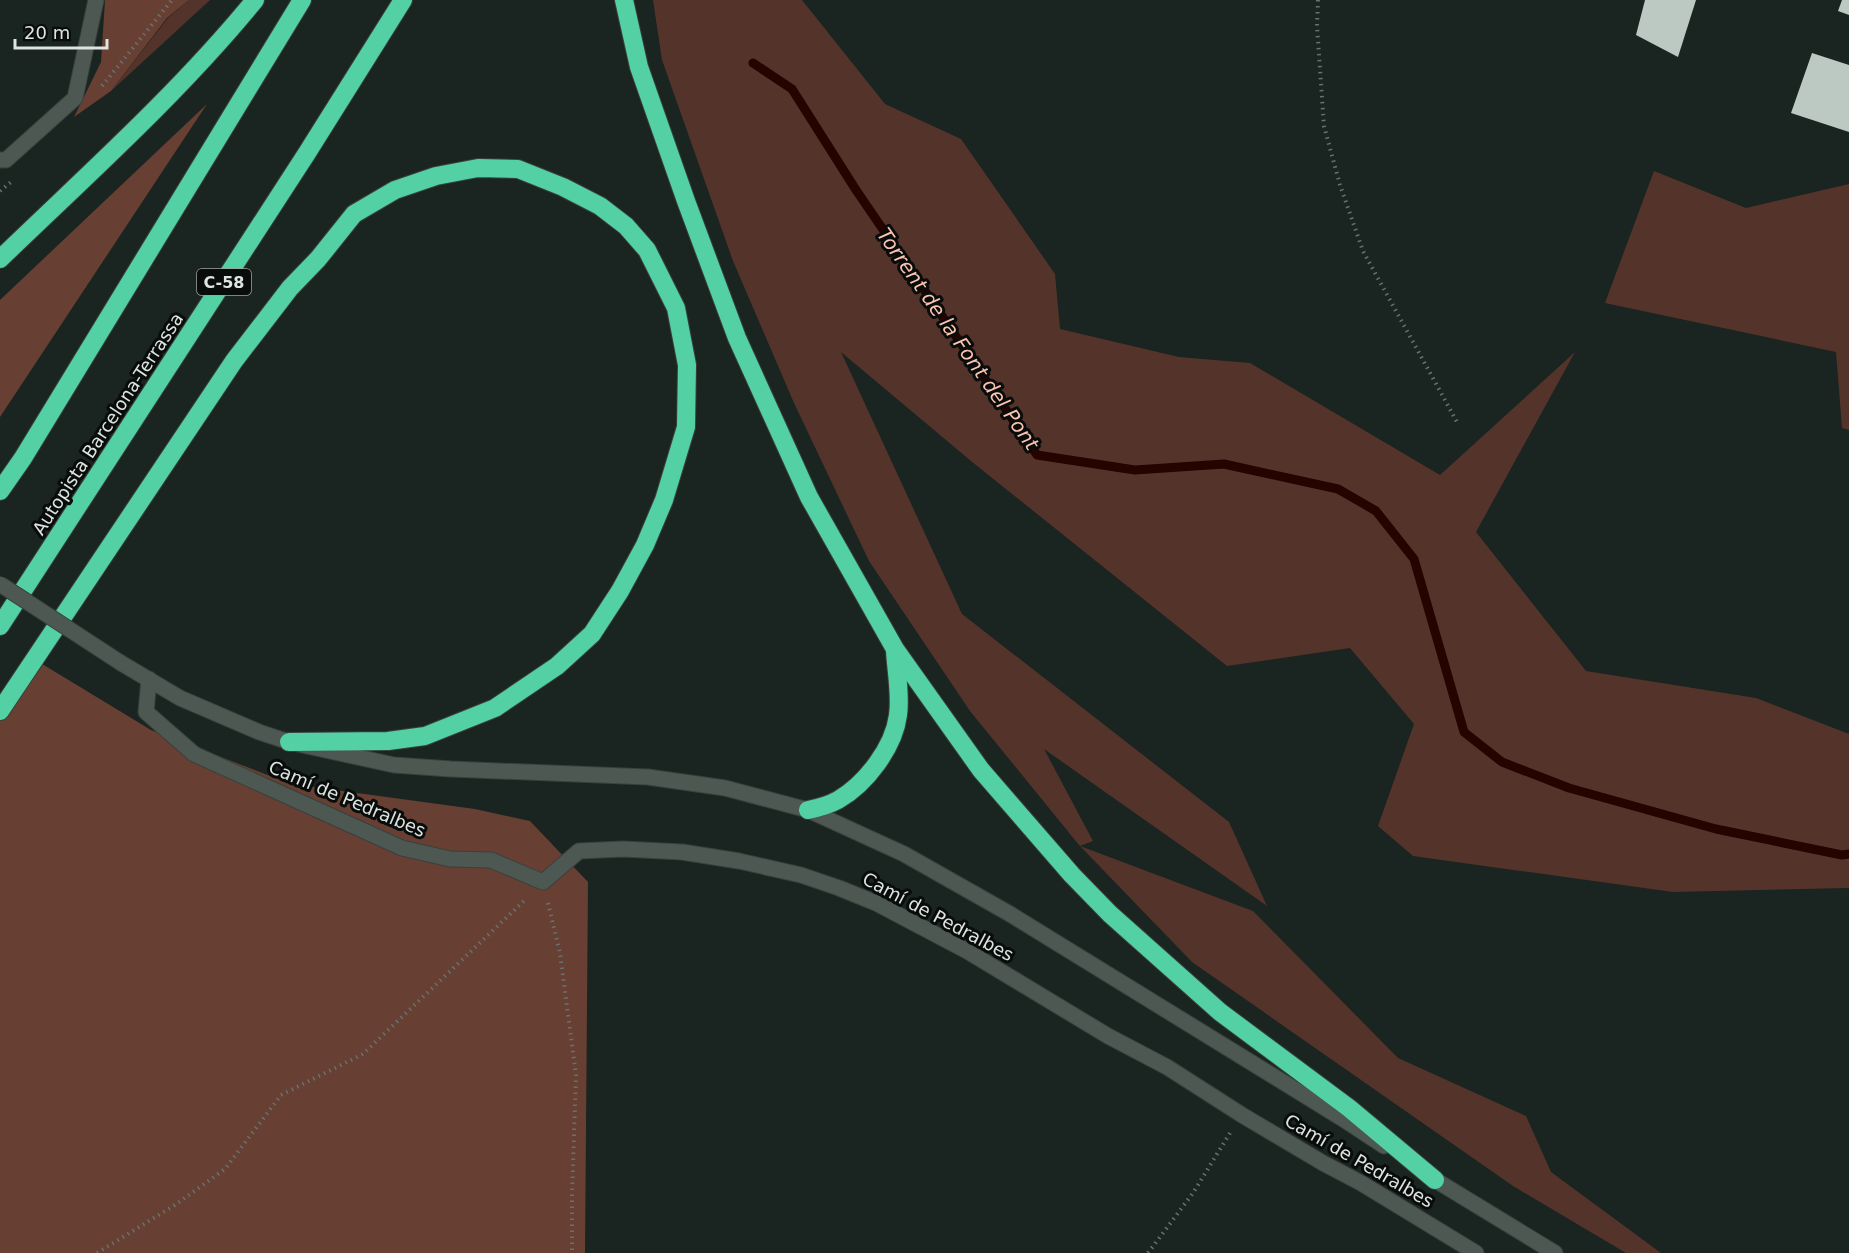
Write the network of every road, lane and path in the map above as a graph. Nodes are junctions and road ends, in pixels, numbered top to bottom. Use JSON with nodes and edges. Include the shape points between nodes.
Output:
{"nodes":[{"id":1,"x":96,"y":0,"type":"edge"},
{"id":2,"x":172,"y":0,"type":"edge"},
{"id":3,"x":255,"y":0,"type":"edge"},
{"id":4,"x":302,"y":0,"type":"edge"},
{"id":5,"x":403,"y":0,"type":"edge"},
{"id":6,"x":624,"y":0,"type":"edge"},
{"id":7,"x":1318,"y":0,"type":"edge"},
{"id":8,"x":99,"y":90,"type":"dead end"},
{"id":9,"x":0,"y":160,"type":"edge"},
{"id":10,"x":0,"y":259,"type":"edge"},
{"id":11,"x":1457,"y":422,"type":"dead end"},
{"id":12,"x":0,"y":491,"type":"edge"},
{"id":13,"x":0,"y":584,"type":"edge"},
{"id":14,"x":0,"y":626,"type":"edge"},
{"id":15,"x":895,"y":649,"type":"junction"},
{"id":16,"x":149,"y":679,"type":"junction"},
{"id":17,"x":0,"y":711,"type":"edge"},
{"id":18,"x":289,"y":742,"type":"junction"},
{"id":19,"x":808,"y":810,"type":"junction"},
{"id":20,"x":543,"y":882,"type":"junction"},
{"id":21,"x":1242,"y":1115,"type":"junction"},
{"id":22,"x":1435,"y":1180,"type":"junction"},
{"id":23,"x":97,"y":1253,"type":"edge"},
{"id":24,"x":572,"y":1253,"type":"edge"},
{"id":25,"x":1148,"y":1253,"type":"edge"},
{"id":26,"x":1476,"y":1253,"type":"edge"},
{"id":27,"x":1555,"y":1253,"type":"edge"}],
"edges":[{"from":1,"to":9,"type":"street","via":[[75,98],[6,160]]},
{"from":2,"to":8,"type":"path"},
{"from":3,"to":10,"type":"highway","via":[[177,88]]},
{"from":4,"to":12,"type":"highway"},
{"from":5,"to":14,"type":"highway","name":"Autopista Barcelona-Terrassa","number":"C-58"},
{"from":6,"to":15,"type":"highway","via":[[639,67],[737,338],[808,497]]},
{"from":7,"to":11,"type":"path","via":[[1324,126],[1340,185],[1364,251]]},
{"from":13,"to":16,"type":"street","bridge":true},
{"from":15,"to":19,"type":"highway","via":[[898,716],[890,742],[860,784],[840,800]]},
{"from":15,"to":22,"type":"highway","via":[[981,770],[1110,914],[1220,1012],[1349,1108]]},
{"from":16,"to":18,"type":"street","via":[[220,716]]},
{"from":16,"to":20,"type":"street","name":"Camí de Pedralbes","via":[[146,712],[194,754],[402,848],[450,860],[491,860]]},
{"from":17,"to":18,"type":"highway","via":[[234,362],[290,288],[354,214],[395,190],[436,176],[478,168],[518,169],[600,206],[626,226],[646,250],[676,308],[687,365],[686,427],[664,500],[620,591],[592,634],[557,666],[495,708],[425,736],[388,741]]},
{"from":18,"to":19,"type":"street","via":[[394,765],[648,777],[725,788]]},
{"from":19,"to":22,"type":"street","via":[[904,854],[1010,914],[1334,1113]]},
{"from":20,"to":21,"type":"street","name":"Camí de Pedralbes","via":[[579,851],[623,849],[739,861],[820,882],[876,903],[967,951]]},
{"from":20,"to":23,"type":"path","via":[[363,1054],[281,1095],[225,1169]]},
{"from":20,"to":24,"type":"path","via":[[560,952],[576,1075]]},
{"from":21,"to":25,"type":"path","via":[[1193,1193]]},
{"from":21,"to":26,"type":"street","name":"Camí de Pedralbes"},
{"from":22,"to":27,"type":"street"}]}
